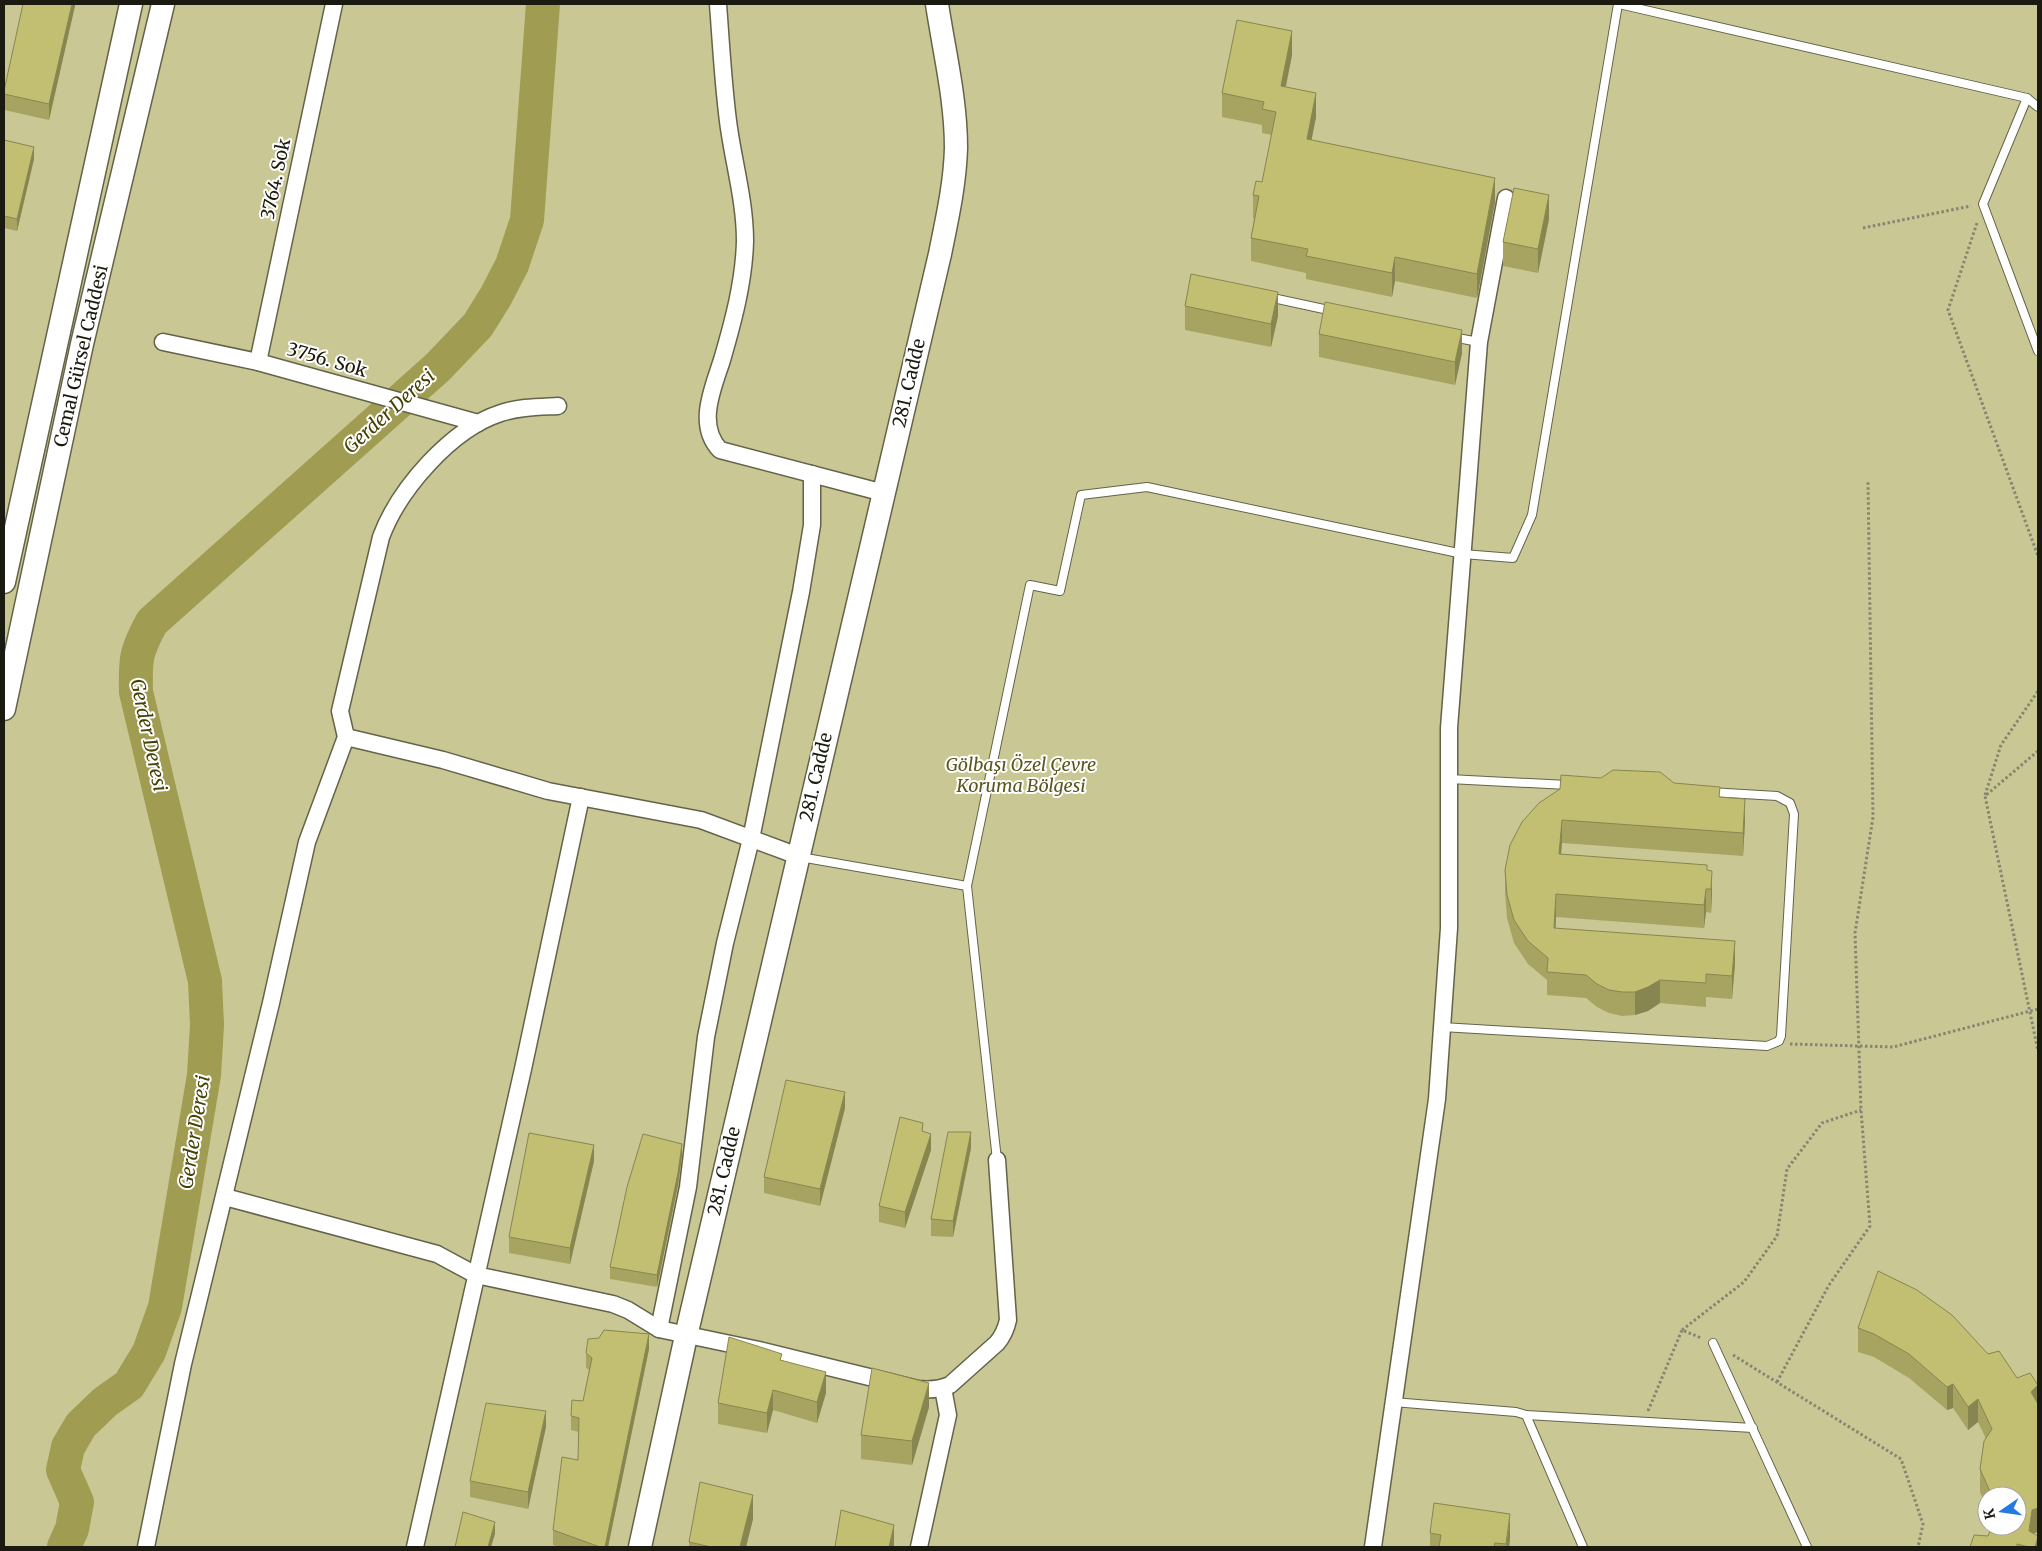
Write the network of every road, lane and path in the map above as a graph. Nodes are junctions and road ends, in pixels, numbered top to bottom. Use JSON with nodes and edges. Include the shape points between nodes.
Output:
{"nodes":[{"id":1,"x":131,"y":4,"type":"edge"},
{"id":2,"x":164,"y":4,"type":"edge"},
{"id":3,"x":334,"y":4,"type":"edge"},
{"id":4,"x":718,"y":4,"type":"edge"},
{"id":5,"x":937,"y":4,"type":"edge"},
{"id":6,"x":1618,"y":4,"type":"edge"},
{"id":7,"x":2027,"y":98,"type":"junction"},
{"id":8,"x":2038,"y":107,"type":"edge"},
{"id":9,"x":1506,"y":198,"type":"dead end"},
{"id":10,"x":1983,"y":204,"type":"junction"},
{"id":11,"x":1863,"y":228,"type":"dead end"},
{"id":12,"x":1255,"y":295,"type":"edge"},
{"id":13,"x":1343,"y":313,"type":"edge"},
{"id":14,"x":1440,"y":334,"type":"edge"},
{"id":15,"x":163,"y":342,"type":"dead end"},
{"id":16,"x":1479,"y":342,"type":"junction"},
{"id":17,"x":2038,"y":352,"type":"edge"},
{"id":18,"x":258,"y":362,"type":"junction"},
{"id":19,"x":558,"y":406,"type":"dead end"},
{"id":20,"x":478,"y":423,"type":"junction"},
{"id":21,"x":812,"y":474,"type":"junction"},
{"id":22,"x":1868,"y":481,"type":"dead end"},
{"id":23,"x":884,"y":493,"type":"junction"},
{"id":24,"x":1463,"y":554,"type":"junction"},
{"id":25,"x":2038,"y":556,"type":"edge"},
{"id":26,"x":4,"y":582,"type":"edge"},
{"id":27,"x":2038,"y":691,"type":"edge"},
{"id":28,"x":4,"y":709,"type":"edge"},
{"id":29,"x":346,"y":737,"type":"junction"},
{"id":30,"x":2038,"y":751,"type":"edge"},
{"id":31,"x":1449,"y":779,"type":"junction"},
{"id":32,"x":1578,"y":786,"type":"edge"},
{"id":33,"x":1697,"y":792,"type":"edge"},
{"id":34,"x":1985,"y":796,"type":"junction"},
{"id":35,"x":581,"y":797,"type":"junction"},
{"id":36,"x":751,"y":839,"type":"junction"},
{"id":37,"x":798,"y":856,"type":"junction"},
{"id":38,"x":967,"y":886,"type":"junction"},
{"id":39,"x":2038,"y":1010,"type":"edge"},
{"id":40,"x":2030,"y":1012,"type":"junction"},
{"id":41,"x":1442,"y":1027,"type":"junction"},
{"id":42,"x":1774,"y":1044,"type":"junction"},
{"id":43,"x":1859,"y":1046,"type":"junction"},
{"id":44,"x":2038,"y":1051,"type":"edge"},
{"id":45,"x":1861,"y":1110,"type":"junction"},
{"id":46,"x":997,"y":1160,"type":"joint"},
{"id":47,"x":225,"y":1197,"type":"junction"},
{"id":48,"x":476,"y":1275,"type":"junction"},
{"id":49,"x":659,"y":1329,"type":"junction"},
{"id":50,"x":1682,"y":1330,"type":"junction"},
{"id":51,"x":686,"y":1336,"type":"junction"},
{"id":52,"x":1713,"y":1343,"type":"junction"},
{"id":53,"x":1777,"y":1382,"type":"junction"},
{"id":54,"x":942,"y":1388,"type":"junction"},
{"id":55,"x":1393,"y":1402,"type":"junction"},
{"id":56,"x":1526,"y":1415,"type":"junction"},
{"id":57,"x":1644,"y":1422,"type":"junction"},
{"id":58,"x":1753,"y":1428,"type":"junction"},
{"id":59,"x":146,"y":1547,"type":"edge"},
{"id":60,"x":415,"y":1547,"type":"edge"},
{"id":61,"x":640,"y":1547,"type":"edge"},
{"id":62,"x":919,"y":1547,"type":"edge"},
{"id":63,"x":1373,"y":1547,"type":"edge"},
{"id":64,"x":1584,"y":1547,"type":"edge"},
{"id":65,"x":1807,"y":1547,"type":"edge"},
{"id":66,"x":1918,"y":1547,"type":"edge"}],
"edges":[{"from":1,"to":26,"type":"street","name":"Cemal Gürsel Caddesi"},
{"from":2,"to":28,"type":"street","name":"Cemal Gürsel Caddesi","via":[[82,344]]},
{"from":3,"to":18,"type":"street","name":"3764. Sok"},
{"from":4,"to":21,"type":"street","via":[[728,122],[743,206],[745,241],[739,294],[711,393],[708,428],[720,450]]},
{"from":5,"to":23,"type":"street","name":"281. Cadde","via":[[950,79],[956,147],[953,184],[940,254]]},
{"from":6,"to":7,"type":"lane"},
{"from":6,"to":24,"type":"lane","via":[[1532,515],[1513,558]]},
{"from":7,"to":8,"type":"lane"},
{"from":7,"to":10,"type":"lane"},
{"from":9,"to":16,"type":"street"},
{"from":10,"to":11,"type":"path"},
{"from":10,"to":17,"type":"lane"},
{"from":10,"to":25,"type":"path","via":[[1948,310]]},
{"from":12,"to":13,"type":"lane"},
{"from":14,"to":16,"type":"lane"},
{"from":15,"to":18,"type":"street","name":"3756. Sok"},
{"from":16,"to":24,"type":"street"},
{"from":18,"to":20,"type":"street","name":"3756. Sok"},
{"from":19,"to":20,"type":"street","via":[[519,408]]},
{"from":20,"to":29,"type":"street","via":[[434,457],[388,518],[340,711]]},
{"from":21,"to":23,"type":"street"},
{"from":21,"to":36,"type":"street","via":[[812,525],[801,592]]},
{"from":22,"to":43,"type":"path","via":[[1873,817],[1855,933]]},
{"from":23,"to":37,"type":"street","name":"281. Cadde"},
{"from":24,"to":31,"type":"street","via":[[1449,728]]},
{"from":24,"to":38,"type":"lane","via":[[1147,487],[1081,495],[1060,591],[1030,585]]},
{"from":27,"to":34,"type":"path","via":[[2001,745]]},
{"from":29,"to":35,"type":"street"},
{"from":29,"to":47,"type":"street","via":[[307,842]]},
{"from":30,"to":34,"type":"path"},
{"from":31,"to":32,"type":"lane"},
{"from":31,"to":41,"type":"street","via":[[1448,928]]},
{"from":33,"to":42,"type":"lane","via":[[1776,796],[1790,803],[1794,814],[1781,1036]]},
{"from":34,"to":40,"type":"path"},
{"from":35,"to":36,"type":"street","via":[[700,820]]},
{"from":35,"to":48,"type":"street"},
{"from":36,"to":37,"type":"street"},
{"from":36,"to":49,"type":"street","via":[[708,1028],[688,1187]]},
{"from":37,"to":38,"type":"lane"},
{"from":37,"to":51,"type":"street","name":"281. Cadde"},
{"from":38,"to":46,"type":"lane"},
{"from":39,"to":40,"type":"path"},
{"from":40,"to":43,"type":"path","via":[[1893,1047]]},
{"from":40,"to":44,"type":"path"},
{"from":41,"to":42,"type":"lane"},
{"from":41,"to":55,"type":"street","via":[[1437,1099]]},
{"from":42,"to":43,"type":"path"},
{"from":43,"to":45,"type":"path"},
{"from":45,"to":50,"type":"path","via":[[1822,1123],[1786,1169],[1777,1236],[1744,1282]]},
{"from":45,"to":53,"type":"path","via":[[1870,1226],[1829,1285]]},
{"from":46,"to":54,"type":"street","via":[[1008,1320],[997,1343],[950,1385]]},
{"from":47,"to":48,"type":"street","via":[[437,1254]]},
{"from":47,"to":59,"type":"street","via":[[183,1364]]},
{"from":48,"to":49,"type":"street","via":[[613,1304]]},
{"from":48,"to":60,"type":"street"},
{"from":49,"to":51,"type":"street"},
{"from":50,"to":52,"type":"path"},
{"from":50,"to":57,"type":"path"},
{"from":51,"to":54,"type":"street","via":[[918,1389]]},
{"from":51,"to":61,"type":"street","name":"281. Cadde"},
{"from":52,"to":53,"type":"path"},
{"from":52,"to":58,"type":"lane"},
{"from":53,"to":66,"type":"path","via":[[1901,1459],[1923,1524]]},
{"from":54,"to":62,"type":"street","via":[[948,1415]]},
{"from":55,"to":56,"type":"lane"},
{"from":55,"to":63,"type":"street"},
{"from":56,"to":57,"type":"lane"},
{"from":56,"to":64,"type":"lane"},
{"from":57,"to":58,"type":"lane"},
{"from":58,"to":65,"type":"lane"}]}
